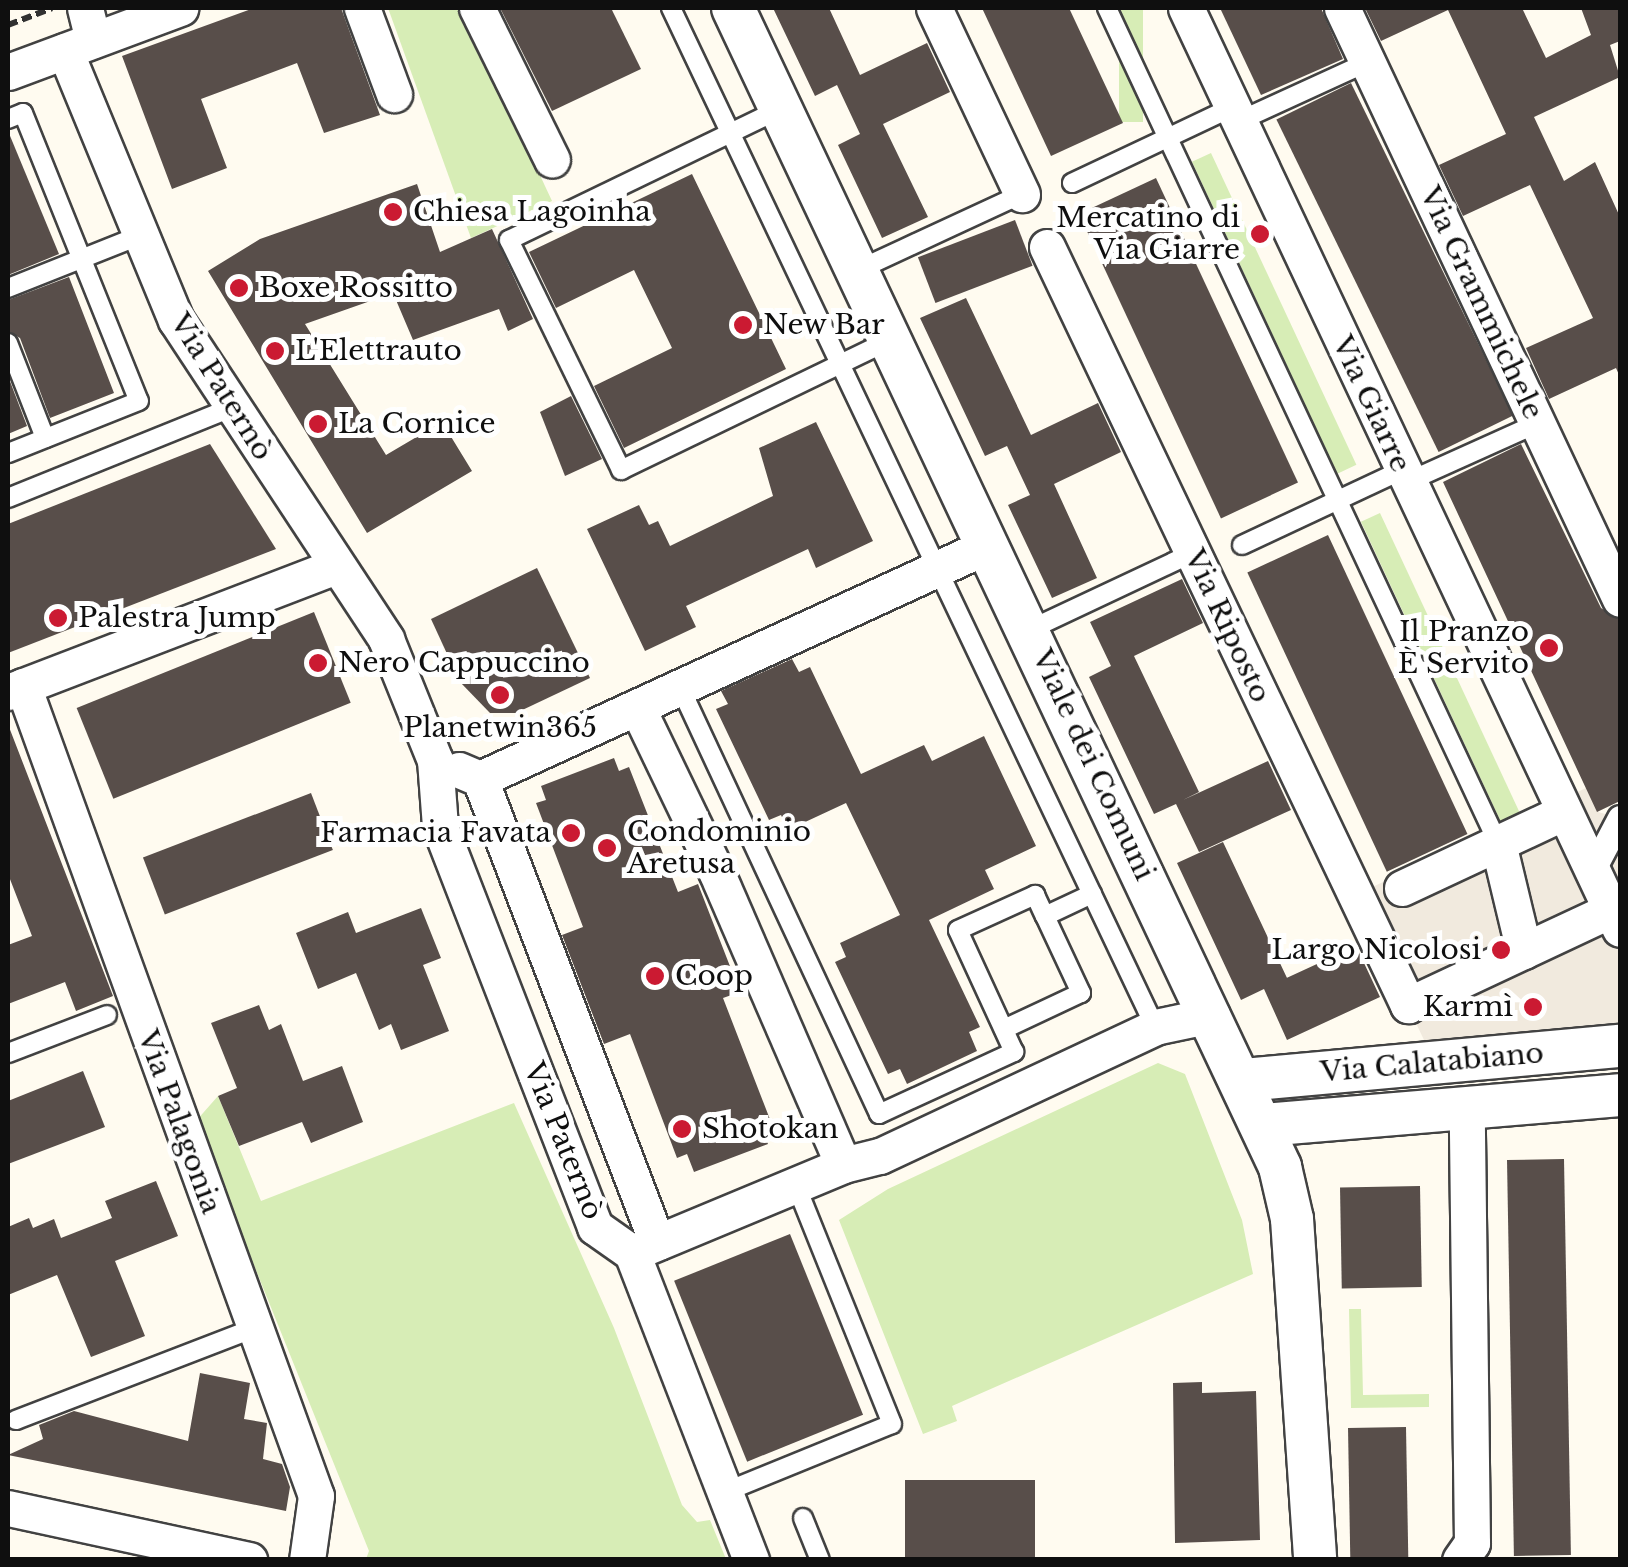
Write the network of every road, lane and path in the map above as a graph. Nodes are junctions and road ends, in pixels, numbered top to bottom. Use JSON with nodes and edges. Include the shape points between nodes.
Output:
{"nodes":[{"id":1,"x":54,"y":8,"type":"edge"},
{"id":2,"x":180,"y":8,"type":"edge"},
{"id":3,"x":362,"y":8,"type":"edge"},
{"id":4,"x":477,"y":8,"type":"edge"},
{"id":5,"x":671,"y":8,"type":"edge"},
{"id":6,"x":732,"y":8,"type":"edge"},
{"id":7,"x":934,"y":8,"type":"edge"},
{"id":8,"x":1108,"y":8,"type":"edge"},
{"id":9,"x":1186,"y":8,"type":"edge"},
{"id":10,"x":1342,"y":8,"type":"edge"},
{"id":11,"x":8,"y":25,"type":"edge"},
{"id":12,"x":81,"y":33,"type":"edge"},
{"id":13,"x":1368,"y":62,"type":"junction"},
{"id":14,"x":8,"y":72,"type":"edge"},
{"id":15,"x":394,"y":94,"type":"dead end"},
{"id":16,"x":781,"y":108,"type":"junction"},
{"id":17,"x":1236,"y":114,"type":"junction"},
{"id":18,"x":8,"y":119,"type":"edge"},
{"id":19,"x":730,"y":133,"type":"junction"},
{"id":20,"x":1168,"y":137,"type":"junction"},
{"id":21,"x":552,"y":160,"type":"dead end"},
{"id":22,"x":1072,"y":183,"type":"dead end"},
{"id":23,"x":1022,"y":194,"type":"joint"},
{"id":24,"x":140,"y":236,"type":"junction"},
{"id":25,"x":1047,"y":247,"type":"dead end"},
{"id":26,"x":82,"y":259,"type":"junction"},
{"id":27,"x":858,"y":270,"type":"junction"},
{"id":28,"x":8,"y":288,"type":"edge"},
{"id":29,"x":892,"y":339,"type":"junction"},
{"id":30,"x":8,"y":344,"type":"edge"},
{"id":31,"x":840,"y":364,"type":"junction"},
{"id":32,"x":233,"y":406,"type":"junction"},
{"id":33,"x":1538,"y":423,"type":"junction"},
{"id":34,"x":45,"y":438,"type":"junction"},
{"id":35,"x":8,"y":453,"type":"edge"},
{"id":36,"x":1404,"y":476,"type":"junction"},
{"id":37,"x":8,"y":498,"type":"edge"},
{"id":38,"x":1338,"y":500,"type":"junction"},
{"id":39,"x":989,"y":544,"type":"junction"},
{"id":40,"x":1242,"y":545,"type":"dead end"},
{"id":41,"x":1193,"y":553,"type":"junction"},
{"id":42,"x":333,"y":567,"type":"junction"},
{"id":43,"x":937,"y":568,"type":"junction"},
{"id":44,"x":1620,"y":599,"type":"edge"},
{"id":45,"x":1029,"y":630,"type":"junction"},
{"id":46,"x":680,"y":686,"type":"junction"},
{"id":47,"x":16,"y":689,"type":"edge"},
{"id":48,"x":637,"y":707,"type":"junction"},
{"id":49,"x":435,"y":760,"type":"junction"},
{"id":50,"x":480,"y":779,"type":"junction"},
{"id":51,"x":1559,"y":807,"type":"junction"},
{"id":52,"x":1620,"y":818,"type":"edge"},
{"id":53,"x":1498,"y":843,"type":"junction"},
{"id":54,"x":1592,"y":872,"type":"junction"},
{"id":55,"x":1402,"y":888,"type":"dead end"},
{"id":56,"x":1092,"y":894,"type":"junction"},
{"id":57,"x":1045,"y":916,"type":"junction"},
{"id":58,"x":1616,"y":919,"type":"edge"},
{"id":59,"x":1524,"y":951,"type":"junction"},
{"id":60,"x":108,"y":1015,"type":"dead end"},
{"id":61,"x":1212,"y":1015,"type":"junction"},
{"id":62,"x":1155,"y":1028,"type":"junction"},
{"id":63,"x":1004,"y":1029,"type":"junction"},
{"id":64,"x":1620,"y":1046,"type":"edge"},
{"id":65,"x":8,"y":1053,"type":"edge"},
{"id":66,"x":1244,"y":1080,"type":"junction"},
{"id":67,"x":1620,"y":1095,"type":"edge"},
{"id":68,"x":1467,"y":1109,"type":"junction"},
{"id":69,"x":1264,"y":1125,"type":"junction"},
{"id":70,"x":842,"y":1165,"type":"junction"},
{"id":71,"x":796,"y":1185,"type":"junction"},
{"id":72,"x":645,"y":1248,"type":"junction"},
{"id":73,"x":256,"y":1326,"type":"junction"},
{"id":74,"x":16,"y":1420,"type":"dead end"},
{"id":75,"x":725,"y":1492,"type":"junction"},
{"id":76,"x":8,"y":1508,"type":"edge"},
{"id":77,"x":802,"y":1518,"type":"dead end"},
{"id":78,"x":249,"y":1560,"type":"edge"},
{"id":79,"x":307,"y":1560,"type":"edge"},
{"id":80,"x":751,"y":1560,"type":"edge"},
{"id":81,"x":820,"y":1560,"type":"edge"},
{"id":82,"x":1315,"y":1560,"type":"edge"},
{"id":83,"x":1460,"y":1560,"type":"edge"}],
"edges":[{"from":1,"to":11,"type":"path"},
{"from":2,"to":12,"type":"street"},
{"from":3,"to":15,"type":"street"},
{"from":4,"to":21,"type":"street"},
{"from":5,"to":19,"type":"lane"},
{"from":6,"to":16,"type":"street","name":"Viale dei Comuni"},
{"from":7,"to":23,"type":"street"},
{"from":8,"to":20,"type":"lane"},
{"from":9,"to":17,"type":"street","name":"Via Giarre"},
{"from":10,"to":13,"type":"street","name":"Via Grammichele"},
{"from":12,"to":14,"type":"street"},
{"from":12,"to":24,"type":"street","name":"Via Paternò"},
{"from":13,"to":17,"type":"lane"},
{"from":13,"to":33,"type":"street","name":"Via Grammichele"},
{"from":16,"to":19,"type":"lane"},
{"from":16,"to":27,"type":"street","name":"Viale dei Comuni"},
{"from":17,"to":20,"type":"lane"},
{"from":17,"to":36,"type":"street","name":"Via Giarre"},
{"from":18,"to":26,"type":"lane","via":[[24,113]]},
{"from":19,"to":31,"type":"lane"},
{"from":19,"to":31,"type":"lane","via":[[509,240],[622,470]]},
{"from":20,"to":22,"type":"lane"},
{"from":20,"to":38,"type":"lane"},
{"from":23,"to":27,"type":"lane"},
{"from":24,"to":26,"type":"lane"},
{"from":24,"to":32,"type":"street","name":"Via Paternò","via":[[176,320]]},
{"from":25,"to":41,"type":"street","name":"Via Riposto"},
{"from":26,"to":28,"type":"lane"},
{"from":26,"to":34,"type":"lane","via":[[138,401]]},
{"from":27,"to":29,"type":"street","name":"Viale dei Comuni"},
{"from":29,"to":31,"type":"lane"},
{"from":29,"to":39,"type":"street","name":"Viale dei Comuni"},
{"from":30,"to":34,"type":"lane"},
{"from":31,"to":43,"type":"lane"},
{"from":32,"to":37,"type":"lane"},
{"from":32,"to":42,"type":"street","name":"Via Paternò"},
{"from":33,"to":36,"type":"lane"},
{"from":33,"to":44,"type":"street","name":"Via Grammichele"},
{"from":34,"to":35,"type":"lane"},
{"from":36,"to":38,"type":"lane"},
{"from":36,"to":51,"type":"street","name":"Via Giarre"},
{"from":38,"to":40,"type":"lane"},
{"from":38,"to":53,"type":"lane"},
{"from":39,"to":43,"type":"street"},
{"from":39,"to":45,"type":"street","name":"Viale dei Comuni"},
{"from":41,"to":45,"type":"lane"},
{"from":41,"to":59,"type":"street","name":"Via Riposto","via":[[1408,1005]]},
{"from":42,"to":47,"type":"street"},
{"from":42,"to":49,"type":"street","name":"Via Paternò","via":[[386,639]]},
{"from":43,"to":46,"type":"street"},
{"from":43,"to":56,"type":"lane"},
{"from":45,"to":61,"type":"street","name":"Viale dei Comuni"},
{"from":46,"to":48,"type":"street"},
{"from":46,"to":63,"type":"lane","via":[[879,1114],[1014,1052]]},
{"from":47,"to":73,"type":"street","name":"Via Palagonia"},
{"from":48,"to":50,"type":"street"},
{"from":48,"to":70,"type":"street","via":[[716,871]]},
{"from":49,"to":50,"type":"street"},
{"from":49,"to":72,"type":"street","name":"Via Paternò","via":[[440,828],[595,1228]]},
{"from":50,"to":72,"type":"street","name":"Via Paternò"},
{"from":51,"to":53,"type":"street"},
{"from":51,"to":54,"type":"street","name":"Via Giarre"},
{"from":52,"to":54,"type":"street"},
{"from":53,"to":55,"type":"street"},
{"from":53,"to":59,"type":"street"},
{"from":54,"to":58,"type":"street","name":"Via Giarre"},
{"from":56,"to":57,"type":"lane"},
{"from":56,"to":62,"type":"lane"},
{"from":57,"to":63,"type":"lane","via":[[1081,993]]},
{"from":57,"to":63,"type":"lane","via":[[1035,895],[958,930]]},
{"from":58,"to":59,"type":"street"},
{"from":60,"to":65,"type":"lane"},
{"from":61,"to":62,"type":"street"},
{"from":61,"to":66,"type":"street","name":"Viale dei Comuni"},
{"from":62,"to":70,"type":"street","via":[[880,1156]]},
{"from":64,"to":66,"type":"street","name":"Via Calatabiano"},
{"from":66,"to":69,"type":"street","name":"Viale dei Comuni"},
{"from":67,"to":68,"type":"street","name":"Via Calatabiano"},
{"from":68,"to":69,"type":"street","name":"Via Calatabiano"},
{"from":68,"to":83,"type":"street","via":[[1472,1543]]},
{"from":69,"to":82,"type":"street","name":"Viale dei Comuni","via":[[1292,1219]]},
{"from":70,"to":71,"type":"street"},
{"from":71,"to":72,"type":"street"},
{"from":71,"to":75,"type":"lane","via":[[892,1424]]},
{"from":72,"to":75,"type":"street","name":"Via Paternò"},
{"from":73,"to":74,"type":"lane"},
{"from":73,"to":79,"type":"street","name":"Via Palagonia","via":[[316,1496]]},
{"from":75,"to":80,"type":"street","name":"Via Paternò"},
{"from":76,"to":78,"type":"street"},
{"from":77,"to":81,"type":"lane"}]}
